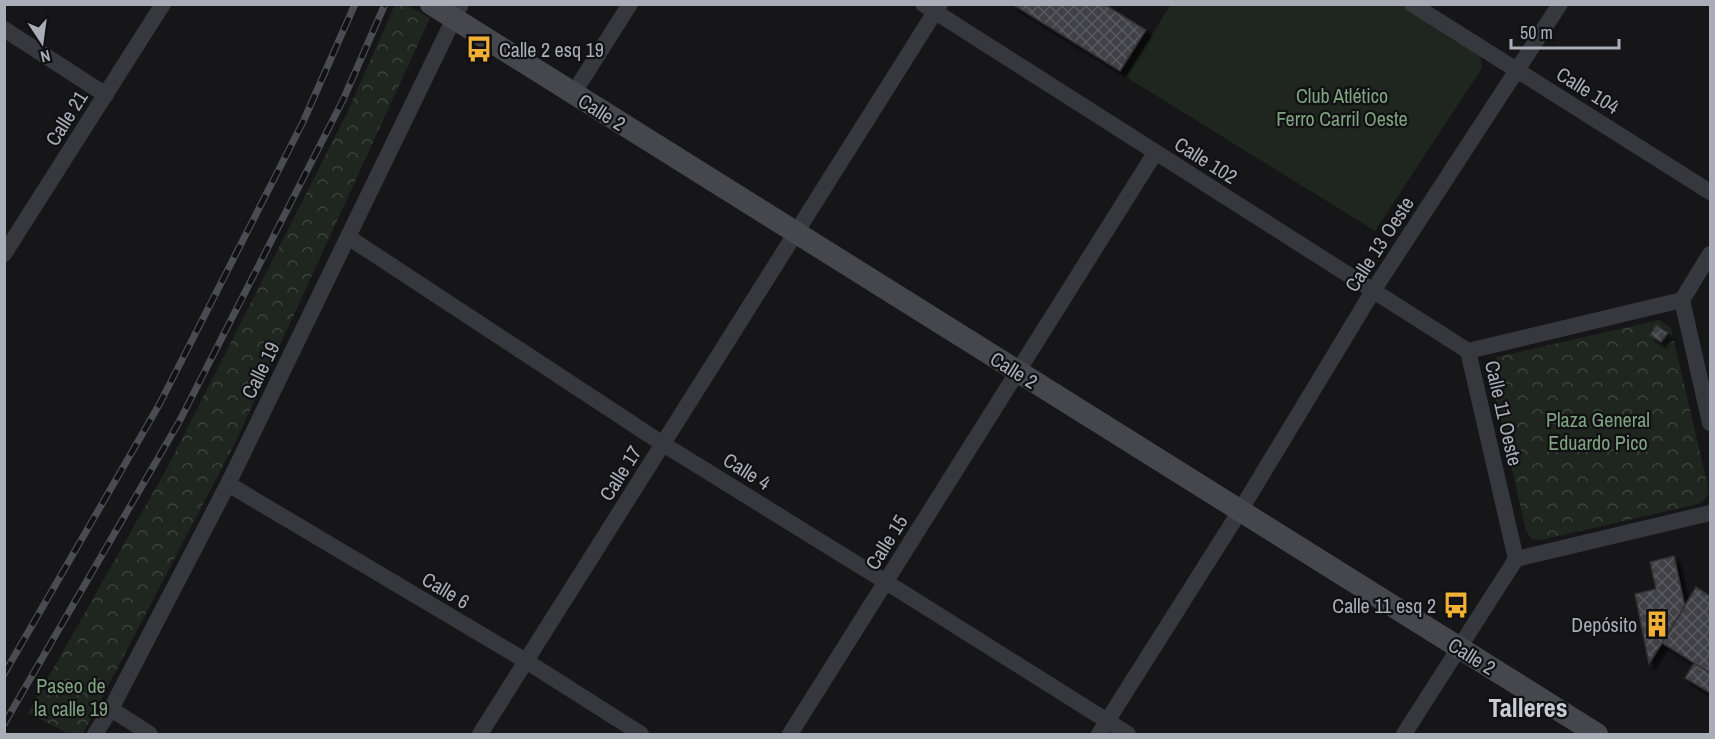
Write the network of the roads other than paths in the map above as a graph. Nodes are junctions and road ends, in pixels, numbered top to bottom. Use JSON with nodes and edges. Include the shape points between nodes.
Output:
{"nodes":[{"id":1,"x":163,"y":4,"type":"edge"},
{"id":2,"x":431,"y":4,"type":"edge"},
{"id":3,"x":630,"y":4,"type":"edge"},
{"id":4,"x":1412,"y":4,"type":"edge"},
{"id":5,"x":1560,"y":4,"type":"edge"},
{"id":6,"x":933,"y":7,"type":"edge"},
{"id":7,"x":458,"y":12,"type":"edge"},
{"id":8,"x":4,"y":28,"type":"edge"},
{"id":9,"x":1516,"y":70,"type":"junction"},
{"id":10,"x":573,"y":94,"type":"junction"},
{"id":11,"x":106,"y":95,"type":"junction"},
{"id":12,"x":1155,"y":153,"type":"junction"},
{"id":13,"x":1710,"y":192,"type":"edge"},
{"id":14,"x":796,"y":234,"type":"junction"},
{"id":15,"x":348,"y":237,"type":"junction"},
{"id":16,"x":4,"y":254,"type":"edge"},
{"id":17,"x":1710,"y":254,"type":"edge"},
{"id":18,"x":1373,"y":291,"type":"junction"},
{"id":19,"x":1682,"y":300,"type":"junction"},
{"id":20,"x":1467,"y":351,"type":"junction"},
{"id":21,"x":1018,"y":372,"type":"junction"},
{"id":22,"x":1710,"y":423,"type":"edge"},
{"id":23,"x":663,"y":444,"type":"junction"},
{"id":24,"x":228,"y":484,"type":"junction"},
{"id":25,"x":1240,"y":512,"type":"junction"},
{"id":26,"x":1710,"y":513,"type":"edge"},
{"id":27,"x":1516,"y":559,"type":"junction"},
{"id":28,"x":886,"y":582,"type":"junction"},
{"id":29,"x":1459,"y":648,"type":"junction"},
{"id":30,"x":526,"y":662,"type":"junction"},
{"id":31,"x":111,"y":709,"type":"junction"},
{"id":32,"x":1103,"y":728,"type":"edge"},
{"id":33,"x":95,"y":735,"type":"edge"},
{"id":34,"x":150,"y":735,"type":"edge"},
{"id":35,"x":480,"y":735,"type":"edge"},
{"id":36,"x":641,"y":735,"type":"edge"},
{"id":37,"x":790,"y":735,"type":"edge"},
{"id":38,"x":1128,"y":735,"type":"edge"},
{"id":39,"x":1404,"y":735,"type":"edge"},
{"id":40,"x":1597,"y":735,"type":"edge"}],
"edges":[{"from":1,"to":11,"type":"street","name":"Calle 21"},
{"from":2,"to":7,"type":"street","name":"Calle 2"},
{"from":3,"to":10,"type":"street"},
{"from":4,"to":9,"type":"street","name":"Calle 104"},
{"from":5,"to":9,"type":"street","name":"Calle 13 Oeste"},
{"from":6,"to":12,"type":"street","name":"Calle 102"},
{"from":6,"to":14,"type":"street","name":"Calle 17"},
{"from":7,"to":10,"type":"street","name":"Calle 2"},
{"from":7,"to":15,"type":"street","name":"Calle 19"},
{"from":8,"to":11,"type":"street"},
{"from":9,"to":13,"type":"street","name":"Calle 104"},
{"from":9,"to":18,"type":"street","name":"Calle 13 Oeste"},
{"from":10,"to":14,"type":"street","name":"Calle 2"},
{"from":11,"to":16,"type":"street","name":"Calle 21"},
{"from":12,"to":18,"type":"street","name":"Calle 102"},
{"from":12,"to":21,"type":"street","name":"Calle 15"},
{"from":14,"to":21,"type":"street","name":"Calle 2"},
{"from":14,"to":23,"type":"street","name":"Calle 17"},
{"from":15,"to":23,"type":"street","name":"Calle 4"},
{"from":15,"to":24,"type":"street","name":"Calle 19"},
{"from":17,"to":19,"type":"street"},
{"from":18,"to":20,"type":"street","name":"Calle 102"},
{"from":18,"to":25,"type":"street","name":"Calle 13 Oeste"},
{"from":19,"to":20,"type":"street","name":"Calle 11 Oeste"},
{"from":19,"to":22,"type":"street"},
{"from":20,"to":27,"type":"street","name":"Calle 11 Oeste"},
{"from":21,"to":25,"type":"street","name":"Calle 2"},
{"from":21,"to":28,"type":"street","name":"Calle 15"},
{"from":23,"to":28,"type":"street","name":"Calle 4"},
{"from":23,"to":30,"type":"street","name":"Calle 17"},
{"from":24,"to":30,"type":"street","name":"Calle 6"},
{"from":24,"to":31,"type":"street","name":"Calle 19"},
{"from":25,"to":29,"type":"street","name":"Calle 2"},
{"from":25,"to":32,"type":"street","name":"Calle 13 Oeste"},
{"from":26,"to":27,"type":"street"},
{"from":27,"to":29,"type":"street"},
{"from":28,"to":32,"type":"street","name":"Calle 4"},
{"from":28,"to":37,"type":"street","name":"Calle 15"},
{"from":29,"to":39,"type":"street"},
{"from":29,"to":40,"type":"street","name":"Calle 2"},
{"from":30,"to":35,"type":"street","name":"Calle 17"},
{"from":30,"to":36,"type":"street","name":"Calle 6"},
{"from":31,"to":33,"type":"street","name":"Calle 19"},
{"from":31,"to":34,"type":"street"},
{"from":32,"to":38,"type":"street","name":"Calle 4"}]}
